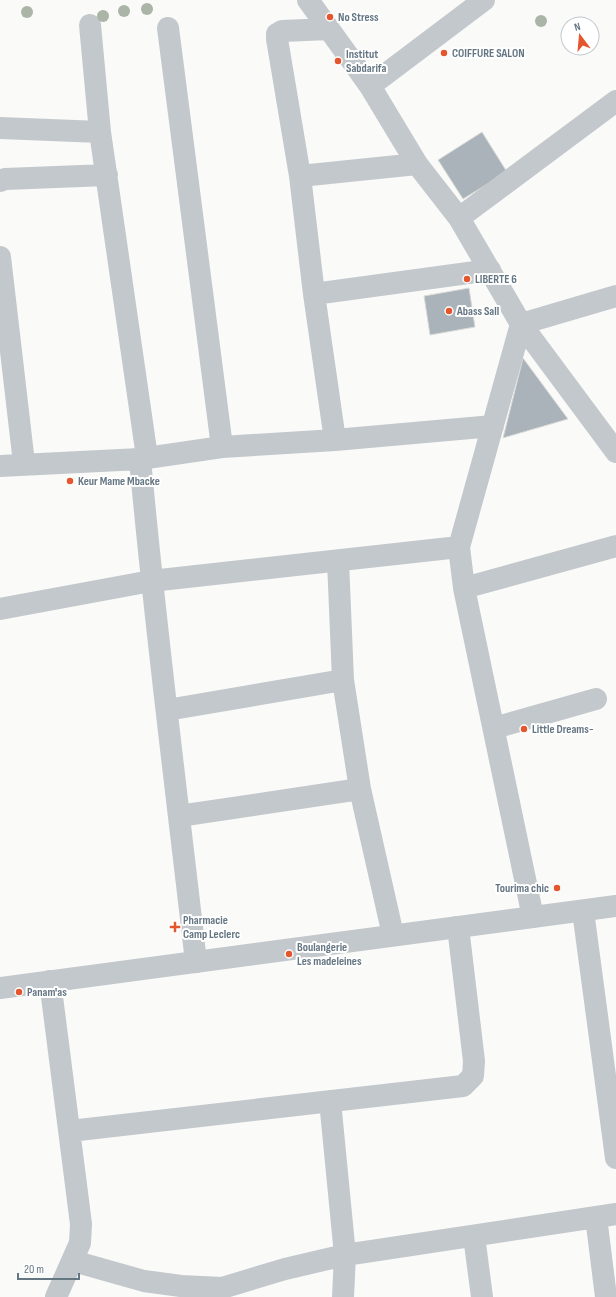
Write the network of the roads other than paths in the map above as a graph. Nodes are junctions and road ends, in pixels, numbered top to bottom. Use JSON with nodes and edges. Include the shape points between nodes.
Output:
{"nodes":[{"id":1,"x":308,"y":0,"type":"edge"},
{"id":2,"x":476,"y":2,"type":"edge"},
{"id":3,"x":90,"y":25,"type":"dead end"},
{"id":4,"x":168,"y":28,"type":"dead end"},
{"id":5,"x":329,"y":29,"type":"junction"},
{"id":6,"x":370,"y":86,"type":"junction"},
{"id":7,"x":616,"y":101,"type":"edge"},
{"id":8,"x":0,"y":128,"type":"edge"},
{"id":9,"x":100,"y":132,"type":"junction"},
{"id":10,"x":417,"y":164,"type":"junction"},
{"id":11,"x":107,"y":175,"type":"junction"},
{"id":12,"x":300,"y":176,"type":"junction"},
{"id":13,"x":0,"y":181,"type":"edge"},
{"id":14,"x":459,"y":218,"type":"junction"},
{"id":15,"x":0,"y":257,"type":"edge"},
{"id":16,"x":490,"y":270,"type":"junction"},
{"id":17,"x":314,"y":294,"type":"junction"},
{"id":18,"x":616,"y":296,"type":"edge"},
{"id":19,"x":521,"y":324,"type":"junction"},
{"id":20,"x":492,"y":426,"type":"junction"},
{"id":21,"x":335,"y":440,"type":"junction"},
{"id":22,"x":222,"y":447,"type":"junction"},
{"id":23,"x":616,"y":452,"type":"edge"},
{"id":24,"x":143,"y":458,"type":"junction"},
{"id":25,"x":24,"y":463,"type":"junction"},
{"id":26,"x":0,"y":466,"type":"edge"},
{"id":27,"x":616,"y":546,"type":"edge"},
{"id":28,"x":459,"y":547,"type":"junction"},
{"id":29,"x":338,"y":561,"type":"junction"},
{"id":30,"x":151,"y":581,"type":"junction"},
{"id":31,"x":464,"y":588,"type":"junction"},
{"id":32,"x":0,"y":609,"type":"edge"},
{"id":33,"x":343,"y":680,"type":"junction"},
{"id":34,"x":596,"y":699,"type":"dead end"},
{"id":35,"x":167,"y":710,"type":"junction"},
{"id":36,"x":494,"y":728,"type":"junction"},
{"id":37,"x":360,"y":789,"type":"junction"},
{"id":38,"x":179,"y":816,"type":"junction"},
{"id":39,"x":616,"y":906,"type":"edge"},
{"id":40,"x":583,"y":911,"type":"junction"},
{"id":41,"x":533,"y":917,"type":"junction"},
{"id":42,"x":458,"y":927,"type":"junction"},
{"id":43,"x":393,"y":935,"type":"junction"},
{"id":44,"x":196,"y":962,"type":"junction"},
{"id":45,"x":50,"y":981,"type":"junction"},
{"id":46,"x":0,"y":988,"type":"edge"},
{"id":47,"x":610,"y":1067,"type":"edge"},
{"id":48,"x":330,"y":1101,"type":"junction"},
{"id":49,"x":70,"y":1130,"type":"junction"},
{"id":50,"x":616,"y":1158,"type":"edge"},
{"id":51,"x":606,"y":1216,"type":"edge"},
{"id":52,"x":474,"y":1236,"type":"junction"},
{"id":53,"x":345,"y":1255,"type":"junction"},
{"id":54,"x":73,"y":1261,"type":"junction"},
{"id":55,"x":220,"y":1293,"type":"edge"},
{"id":56,"x":56,"y":1297,"type":"edge"},
{"id":57,"x":343,"y":1297,"type":"edge"},
{"id":58,"x":482,"y":1297,"type":"edge"},
{"id":59,"x":606,"y":1297,"type":"edge"}],
"edges":[{"from":1,"to":5,"type":"street"},
{"from":2,"to":6,"type":"street"},
{"from":3,"to":9,"type":"street"},
{"from":4,"to":22,"type":"street"},
{"from":5,"to":6,"type":"street"},
{"from":5,"to":12,"type":"street","via":[[282,31],[277,34]]},
{"from":6,"to":10,"type":"street"},
{"from":7,"to":14,"type":"street"},
{"from":8,"to":9,"type":"street"},
{"from":9,"to":11,"type":"street"},
{"from":10,"to":12,"type":"street"},
{"from":10,"to":14,"type":"street"},
{"from":11,"to":13,"type":"street"},
{"from":11,"to":24,"type":"street"},
{"from":12,"to":17,"type":"street"},
{"from":14,"to":16,"type":"street"},
{"from":15,"to":25,"type":"street"},
{"from":16,"to":17,"type":"street"},
{"from":16,"to":19,"type":"street"},
{"from":17,"to":21,"type":"street"},
{"from":18,"to":19,"type":"street"},
{"from":19,"to":20,"type":"street"},
{"from":19,"to":23,"type":"street"},
{"from":20,"to":21,"type":"street"},
{"from":20,"to":28,"type":"street"},
{"from":21,"to":22,"type":"street"},
{"from":22,"to":24,"type":"street"},
{"from":24,"to":25,"type":"street"},
{"from":24,"to":30,"type":"street"},
{"from":25,"to":26,"type":"street"},
{"from":27,"to":31,"type":"street"},
{"from":28,"to":29,"type":"street"},
{"from":28,"to":31,"type":"street"},
{"from":29,"to":30,"type":"street"},
{"from":29,"to":33,"type":"street"},
{"from":30,"to":32,"type":"street"},
{"from":30,"to":35,"type":"street"},
{"from":31,"to":36,"type":"street"},
{"from":33,"to":35,"type":"street"},
{"from":33,"to":37,"type":"street"},
{"from":34,"to":36,"type":"street"},
{"from":35,"to":38,"type":"street"},
{"from":36,"to":41,"type":"street"},
{"from":37,"to":38,"type":"street"},
{"from":37,"to":43,"type":"street"},
{"from":38,"to":44,"type":"street"},
{"from":39,"to":40,"type":"street"},
{"from":40,"to":41,"type":"street"},
{"from":40,"to":47,"type":"street"},
{"from":41,"to":42,"type":"street"},
{"from":42,"to":43,"type":"street"},
{"from":42,"to":48,"type":"street","via":[[474,1061],[473,1076],[463,1086]]},
{"from":43,"to":44,"type":"street"},
{"from":44,"to":45,"type":"street"},
{"from":45,"to":46,"type":"street"},
{"from":45,"to":49,"type":"street"},
{"from":47,"to":50,"type":"street"},
{"from":48,"to":49,"type":"street"},
{"from":48,"to":53,"type":"street"},
{"from":49,"to":54,"type":"street","via":[[81,1224],[80,1243]]},
{"from":51,"to":52,"type":"street"},
{"from":51,"to":59,"type":"street"},
{"from":52,"to":53,"type":"street"},
{"from":52,"to":58,"type":"street"},
{"from":53,"to":55,"type":"street","via":[[285,1270]]},
{"from":53,"to":57,"type":"street"},
{"from":54,"to":55,"type":"street","via":[[144,1281]]},
{"from":54,"to":56,"type":"street"}]}
